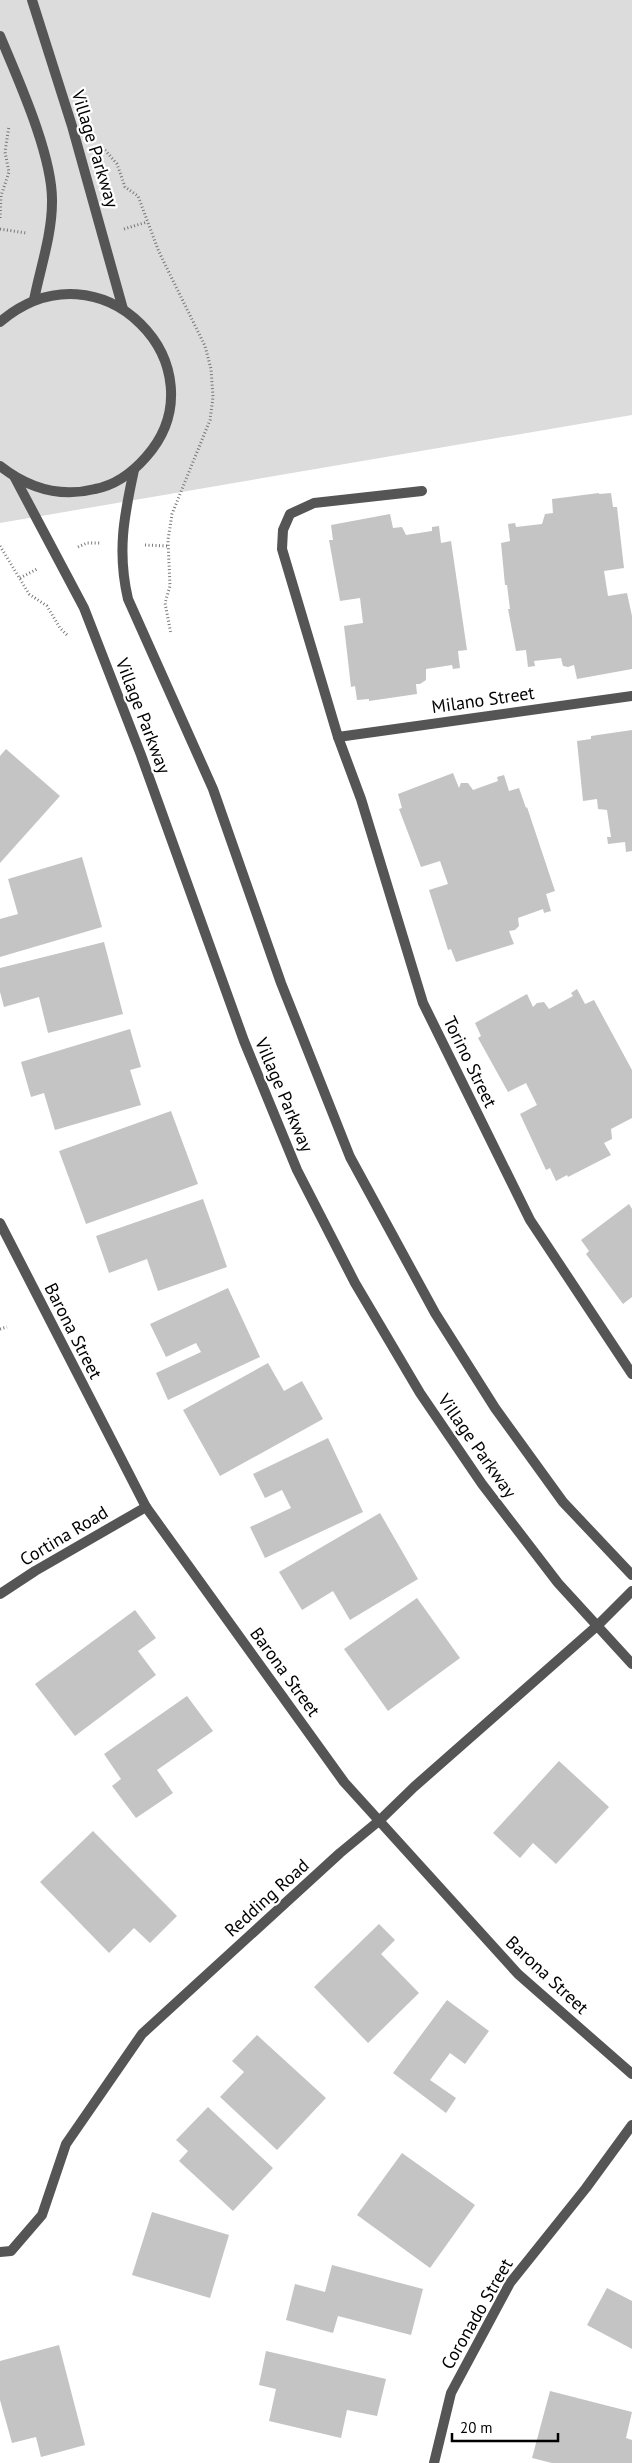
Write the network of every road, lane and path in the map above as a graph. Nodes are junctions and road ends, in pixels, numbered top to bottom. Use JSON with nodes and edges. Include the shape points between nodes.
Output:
{"nodes":[{"id":1,"x":32,"y":0,"type":"edge"},
{"id":2,"x":0,"y":36,"type":"edge"},
{"id":3,"x":6,"y":152,"type":"dead end"},
{"id":4,"x":0,"y":218,"type":"edge"},
{"id":5,"x":147,"y":222,"type":"dead end"},
{"id":6,"x":130,"y":227,"type":"dead end"},
{"id":7,"x":0,"y":228,"type":"edge"},
{"id":8,"x":16,"y":232,"type":"dead end"},
{"id":9,"x":34,"y":300,"type":"junction"},
{"id":10,"x":123,"y":309,"type":"junction"},
{"id":11,"x":0,"y":322,"type":"edge"},
{"id":12,"x":0,"y":466,"type":"edge"},
{"id":13,"x":134,"y":470,"type":"junction"},
{"id":14,"x":15,"y":478,"type":"junction"},
{"id":15,"x":422,"y":491,"type":"dead end"},
{"id":16,"x":121,"y":544,"type":"junction"},
{"id":17,"x":0,"y":546,"type":"edge"},
{"id":18,"x":168,"y":546,"type":"dead end"},
{"id":19,"x":2,"y":553,"type":"edge"},
{"id":20,"x":57,"y":558,"type":"junction"},
{"id":21,"x":20,"y":578,"type":"junction"},
{"id":22,"x":60,"y":628,"type":"dead end"},
{"id":23,"x":632,"y":696,"type":"edge"},
{"id":24,"x":338,"y":737,"type":"junction"},
{"id":25,"x":0,"y":1223,"type":"edge"},
{"id":26,"x":7,"y":1327,"type":"dead end"},
{"id":27,"x":0,"y":1329,"type":"edge"},
{"id":28,"x":632,"y":1374,"type":"edge"},
{"id":29,"x":146,"y":1507,"type":"junction"},
{"id":30,"x":632,"y":1575,"type":"edge"},
{"id":31,"x":632,"y":1591,"type":"edge"},
{"id":32,"x":0,"y":1594,"type":"edge"},
{"id":33,"x":598,"y":1625,"type":"junction"},
{"id":34,"x":632,"y":1664,"type":"edge"},
{"id":35,"x":380,"y":1820,"type":"junction"},
{"id":36,"x":632,"y":2074,"type":"edge"},
{"id":37,"x":632,"y":2125,"type":"edge"},
{"id":38,"x":0,"y":2252,"type":"edge"},
{"id":39,"x":434,"y":2463,"type":"edge"}],
"edges":[{"from":1,"to":10,"type":"street","name":"Village Parkway","via":[[72,126]]},
{"from":2,"to":9,"type":"street","via":[[39,139],[52,202]]},
{"from":3,"to":4,"type":"path","via":[[9,172],[1,196]]},
{"from":5,"to":6,"type":"path"},
{"from":7,"to":8,"type":"path"},
{"from":9,"to":10,"type":"street","via":[[64,293],[95,296]]},
{"from":9,"to":11,"type":"street"},
{"from":10,"to":13,"type":"street","via":[[147,329],[163,356],[170,387],[168,418],[155,447]]},
{"from":12,"to":14,"type":"street"},
{"from":13,"to":14,"type":"street","via":[[107,487],[76,494],[44,490]]},
{"from":13,"to":16,"type":"street","name":"Village Parkway"},
{"from":14,"to":20,"type":"street","name":"Village Parkway"},
{"from":15,"to":24,"type":"street","name":"Torino Street","via":[[314,503],[290,514],[283,530],[282,548]]},
{"from":16,"to":18,"type":"path"},
{"from":16,"to":20,"type":"path","via":[[87,543]]},
{"from":16,"to":30,"type":"street","name":"Village Parkway","via":[[122,573],[128,598],[213,789],[281,983],[350,1157],[434,1313],[495,1408],[563,1502]]},
{"from":17,"to":19,"type":"path"},
{"from":19,"to":21,"type":"path"},
{"from":20,"to":21,"type":"path"},
{"from":20,"to":33,"type":"street","name":"Village Parkway","via":[[84,608],[141,755],[244,1042],[302,1178],[355,1283],[420,1393],[482,1484],[558,1583]]},
{"from":21,"to":22,"type":"path","via":[[30,594],[47,606]]},
{"from":23,"to":24,"type":"street","name":"Milano Street"},
{"from":24,"to":28,"type":"street","name":"Torino Street","via":[[361,798],[423,1003],[530,1220]]},
{"from":25,"to":29,"type":"street","name":"Barona Street"},
{"from":26,"to":27,"type":"path"},
{"from":29,"to":32,"type":"street","name":"Cortina Road"},
{"from":29,"to":35,"type":"street","name":"Barona Street","via":[[344,1782]]},
{"from":31,"to":33,"type":"street","name":"Redding Road"},
{"from":33,"to":34,"type":"street","name":"Village Parkway"},
{"from":33,"to":35,"type":"street","name":"Redding Road"},
{"from":35,"to":36,"type":"street","name":"Barona Street","via":[[518,1974]]},
{"from":35,"to":38,"type":"street","name":"Redding Road","via":[[142,2034],[66,2144],[42,2215],[10,2251]]},
{"from":37,"to":39,"type":"street","name":"Coronado Street","via":[[510,2282],[451,2392]]}]}
